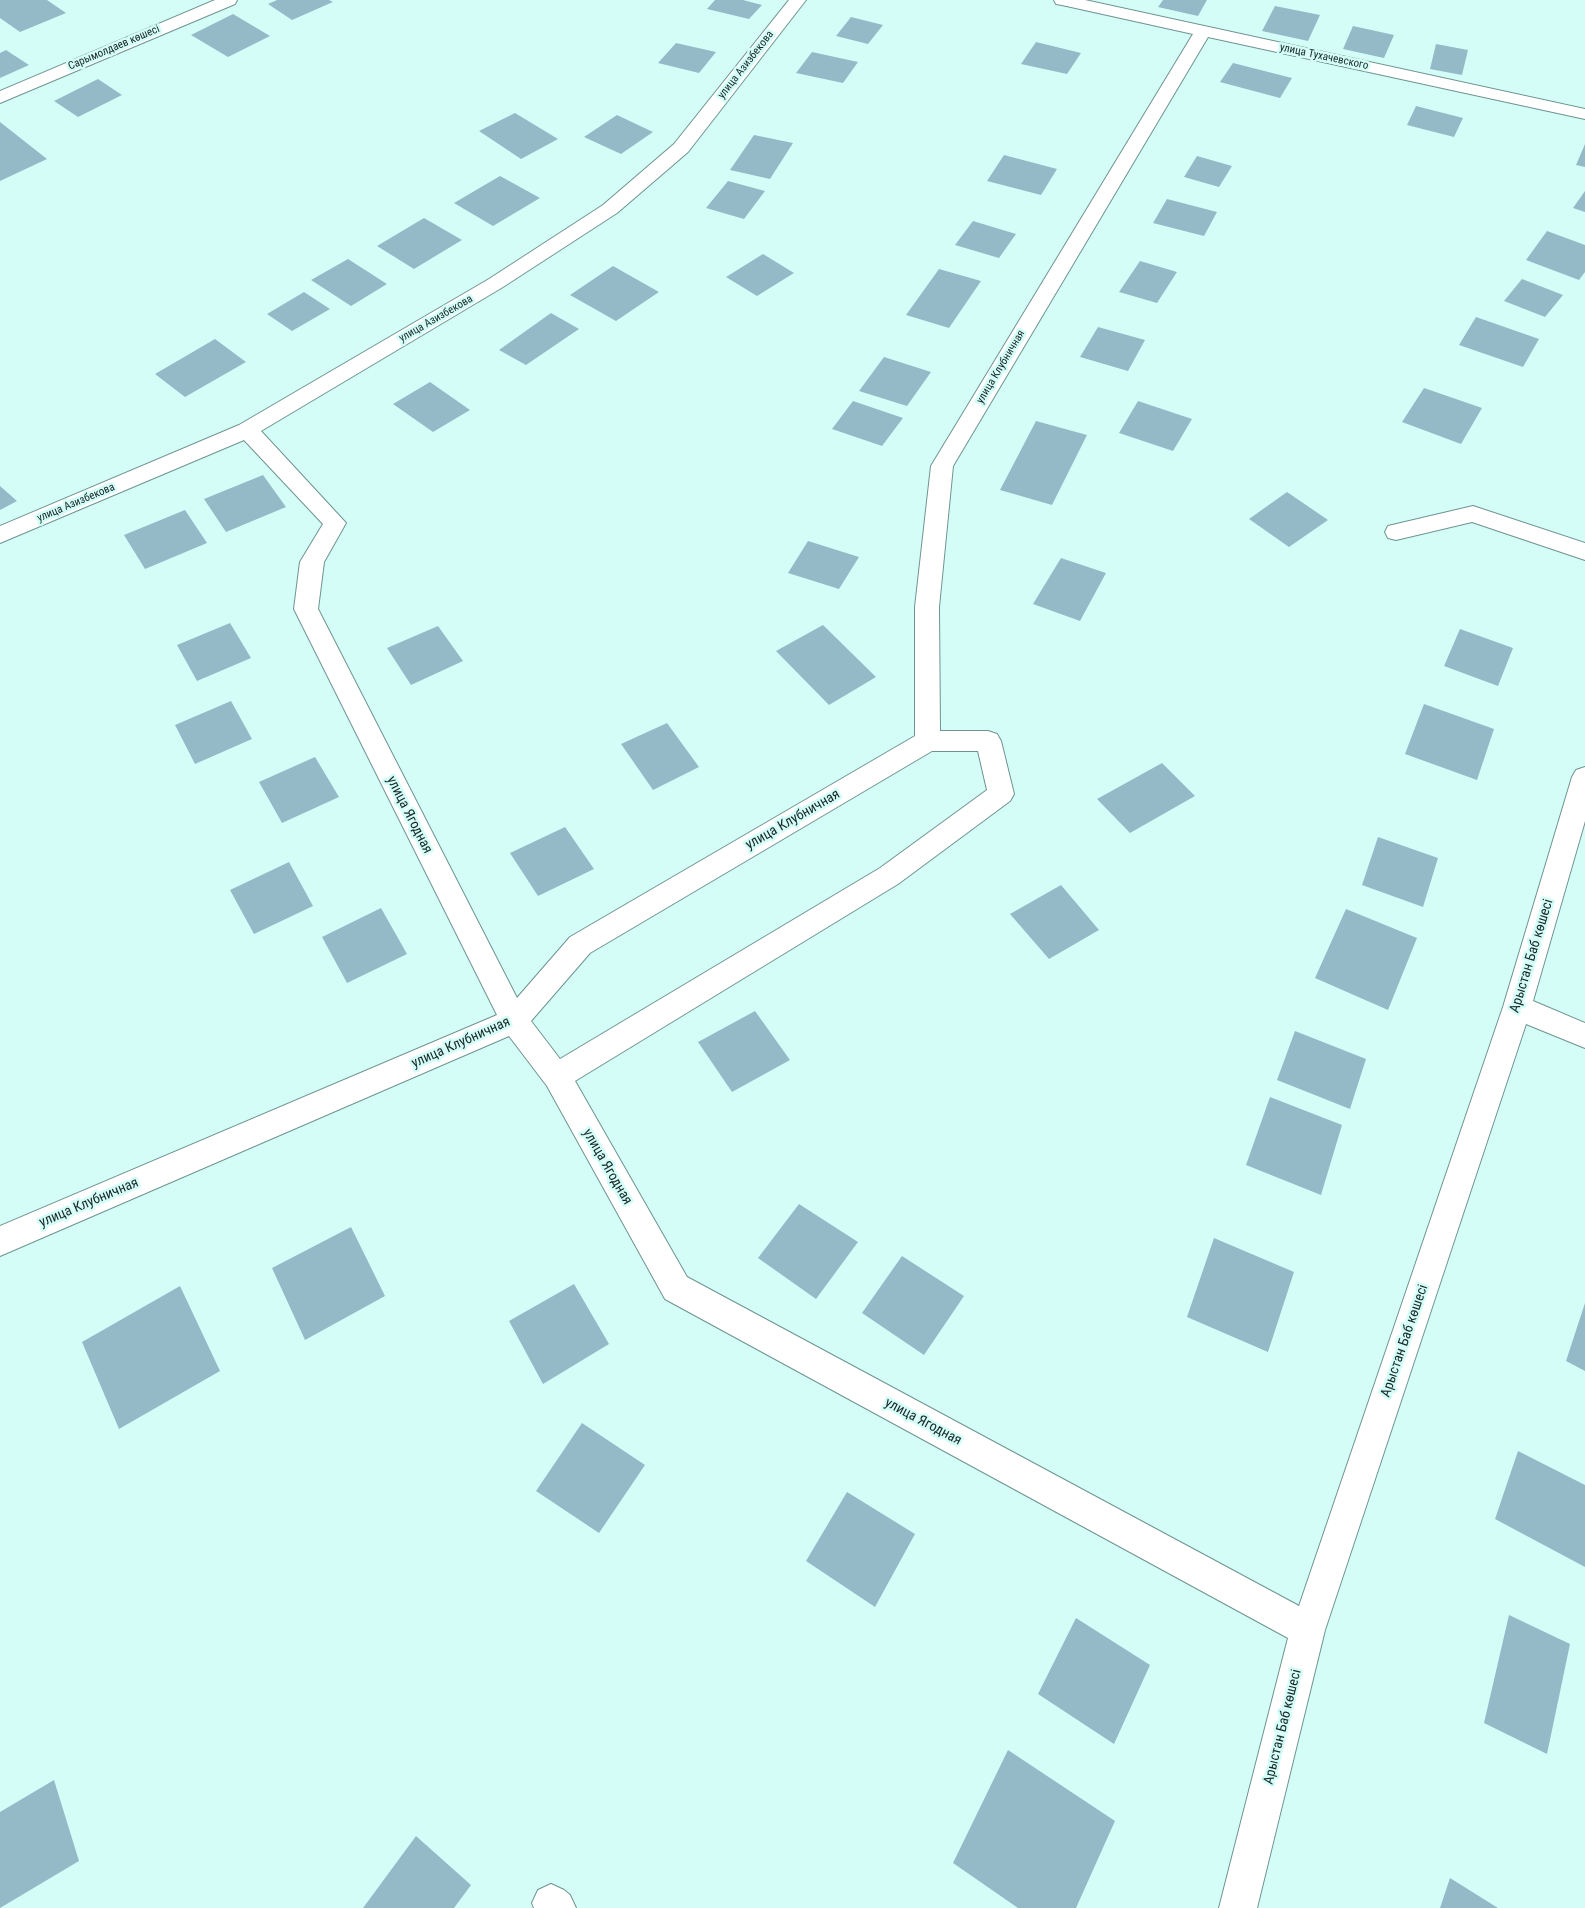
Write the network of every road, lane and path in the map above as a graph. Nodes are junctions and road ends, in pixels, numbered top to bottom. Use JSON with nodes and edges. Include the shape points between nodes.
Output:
{"nodes":[{"id":1,"x":229,"y":0,"type":"edge"},
{"id":2,"x":798,"y":0,"type":"edge"},
{"id":3,"x":1062,"y":0,"type":"edge"},
{"id":4,"x":1203,"y":30,"type":"junction"},
{"id":5,"x":0,"y":98,"type":"edge"},
{"id":6,"x":1585,"y":114,"type":"edge"},
{"id":7,"x":246,"y":430,"type":"junction"},
{"id":8,"x":1396,"y":532,"type":"dead end"},
{"id":9,"x":0,"y":535,"type":"edge"},
{"id":10,"x":1585,"y":552,"type":"edge"},
{"id":11,"x":928,"y":741,"type":"junction"},
{"id":12,"x":1585,"y":777,"type":"edge"},
{"id":13,"x":1517,"y":1007,"type":"junction"},
{"id":14,"x":514,"y":1022,"type":"junction"},
{"id":15,"x":1585,"y":1036,"type":"edge"},
{"id":16,"x":557,"y":1077,"type":"junction"},
{"id":17,"x":0,"y":1241,"type":"edge"},
{"id":18,"x":1308,"y":1630,"type":"junction"},
{"id":19,"x":1238,"y":1908,"type":"edge"}],
"edges":[{"from":1,"to":5,"type":"street","name":"Сарымолдаев көшесі"},
{"from":2,"to":7,"type":"street","name":"улица Азизбекова","via":[[681,148],[610,209],[496,283]]},
{"from":3,"to":4,"type":"street","name":"улица Тухачевского"},
{"from":4,"to":6,"type":"street","name":"улица Тухачевского"},
{"from":4,"to":11,"type":"street","name":"улица Клубничная","via":[[942,466],[927,607]]},
{"from":7,"to":9,"type":"street","name":"улица Азизбекова"},
{"from":7,"to":14,"type":"street","name":"улица Ягодная","via":[[336,523],[312,562],[306,609]]},
{"from":8,"to":10,"type":"street","via":[[1473,514]]},
{"from":11,"to":14,"type":"street","name":"улица Клубничная","via":[[580,945]]},
{"from":11,"to":16,"type":"street","name":"улица Клубничная","via":[[988,740],[1001,794],[889,876]]},
{"from":12,"to":13,"type":"street","name":"Арыстан Баб көшесі"},
{"from":13,"to":15,"type":"street"},
{"from":13,"to":18,"type":"street","name":"Арыстан Баб көшесі"},
{"from":14,"to":16,"type":"street","name":"улица Ягодная"},
{"from":14,"to":17,"type":"street","name":"улица Клубничная"},
{"from":16,"to":18,"type":"street","name":"улица Ягодная","via":[[676,1288]]},
{"from":18,"to":19,"type":"street","name":"Арыстан Баб көшесі"}]}
